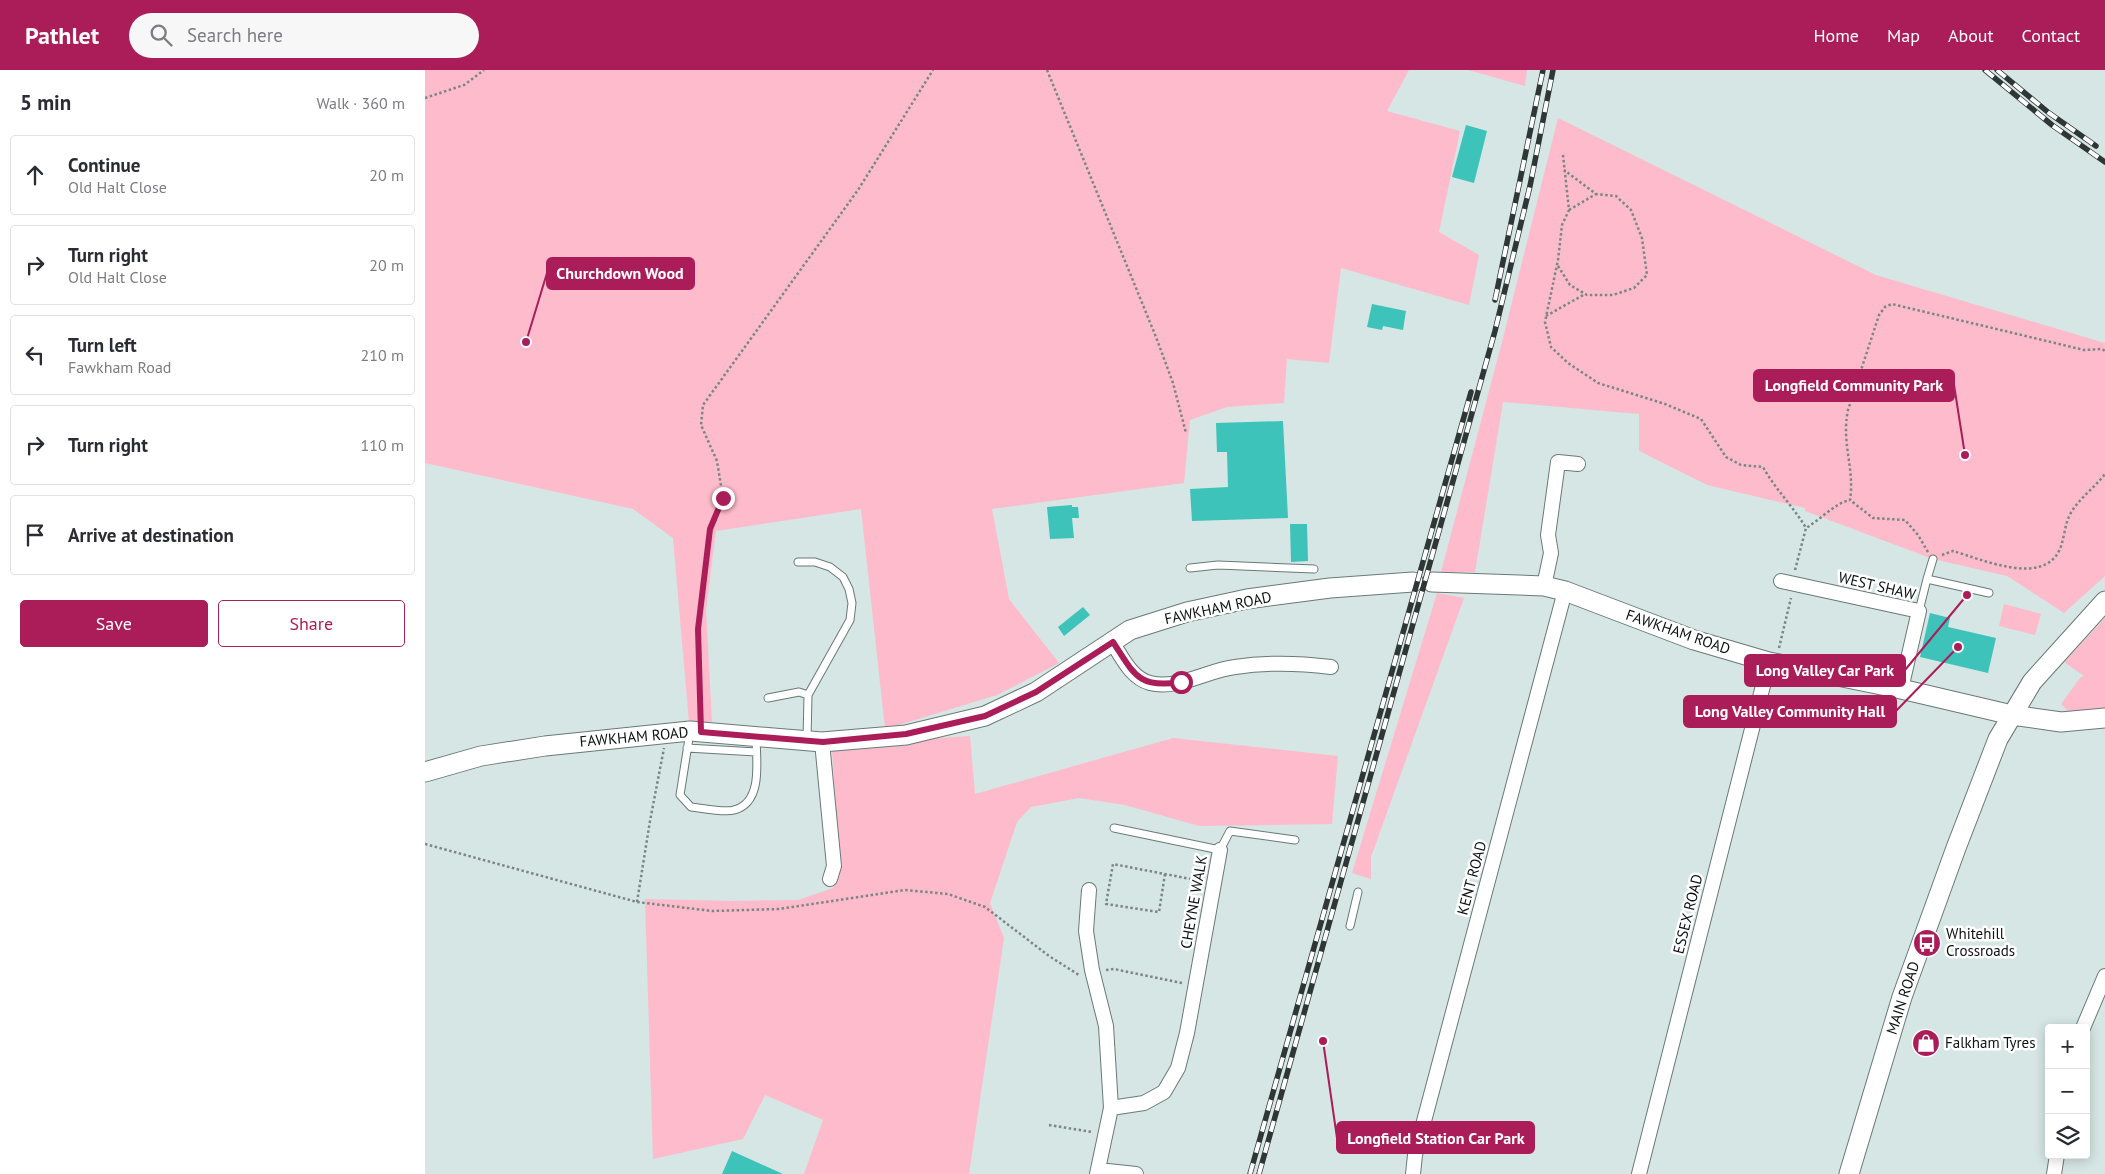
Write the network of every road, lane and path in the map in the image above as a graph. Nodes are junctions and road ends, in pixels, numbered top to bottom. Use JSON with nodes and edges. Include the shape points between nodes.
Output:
{"nodes":[{"id":1,"x":483,"y":70,"type":"edge"},
{"id":2,"x":933,"y":70,"type":"edge"},
{"id":3,"x":1047,"y":70,"type":"edge"},
{"id":4,"x":425,"y":98,"type":"edge"},
{"id":5,"x":1563,"y":155,"type":"dead end"},
{"id":6,"x":1564,"y":170,"type":"junction"},
{"id":7,"x":1595,"y":194,"type":"junction"},
{"id":8,"x":1569,"y":210,"type":"junction"},
{"id":9,"x":1557,"y":265,"type":"junction"},
{"id":10,"x":1585,"y":294,"type":"junction"},
{"id":11,"x":1547,"y":316,"type":"junction"},
{"id":12,"x":2105,"y":351,"type":"edge"},
{"id":13,"x":1186,"y":434,"type":"dead end"},
{"id":14,"x":1578,"y":464,"type":"dead end"},
{"id":15,"x":2105,"y":474,"type":"edge"},
{"id":16,"x":1849,"y":500,"type":"junction"},
{"id":17,"x":1807,"y":528,"type":"junction"},
{"id":18,"x":1933,"y":559,"type":"junction"},
{"id":19,"x":798,"y":562,"type":"dead end"},
{"id":20,"x":1190,"y":568,"type":"dead end"},
{"id":21,"x":1314,"y":569,"type":"dead end"},
{"id":22,"x":1927,"y":579,"type":"junction"},
{"id":23,"x":1413,"y":582,"type":"dead end"},
{"id":24,"x":1433,"y":582,"type":"dead end"},
{"id":25,"x":1789,"y":583,"type":"junction"},
{"id":26,"x":1543,"y":586,"type":"junction"},
{"id":27,"x":1565,"y":591,"type":"junction"},
{"id":28,"x":1989,"y":593,"type":"dead end"},
{"id":29,"x":2105,"y":601,"type":"edge"},
{"id":30,"x":1919,"y":611,"type":"junction"},
{"id":31,"x":1113,"y":642,"type":"junction"},
{"id":32,"x":1772,"y":663,"type":"junction"},
{"id":33,"x":1331,"y":667,"type":"dead end"},
{"id":34,"x":1901,"y":689,"type":"junction"},
{"id":35,"x":808,"y":695,"type":"junction"},
{"id":36,"x":768,"y":698,"type":"dead end"},
{"id":37,"x":2012,"y":716,"type":"junction"},
{"id":38,"x":2105,"y":718,"type":"edge"},
{"id":39,"x":668,"y":733,"type":"junction"},
{"id":40,"x":693,"y":737,"type":"junction"},
{"id":41,"x":815,"y":742,"type":"junction"},
{"id":42,"x":756,"y":744,"type":"junction"},
{"id":43,"x":425,"y":772,"type":"edge"},
{"id":44,"x":1114,"y":828,"type":"dead end"},
{"id":45,"x":1295,"y":840,"type":"dead end"},
{"id":46,"x":425,"y":844,"type":"edge"},
{"id":47,"x":1220,"y":850,"type":"junction"},
{"id":48,"x":1165,"y":874,"type":"junction"},
{"id":49,"x":830,"y":879,"type":"dead end"},
{"id":50,"x":1214,"y":884,"type":"junction"},
{"id":51,"x":1089,"y":890,"type":"dead end"},
{"id":52,"x":1358,"y":892,"type":"dead end"},
{"id":53,"x":637,"y":902,"type":"junction"},
{"id":54,"x":1349,"y":926,"type":"dead end"},
{"id":55,"x":1094,"y":976,"type":"junction"},
{"id":56,"x":2105,"y":976,"type":"edge"},
{"id":57,"x":1195,"y":987,"type":"junction"},
{"id":58,"x":2085,"y":1024,"type":"edge"},
{"id":59,"x":1111,"y":1108,"type":"junction"},
{"id":60,"x":1049,"y":1125,"type":"dead end"},
{"id":61,"x":1106,"y":1134,"type":"junction"},
{"id":62,"x":2056,"y":1159,"type":"edge"},
{"id":63,"x":1097,"y":1172,"type":"edge"},
{"id":64,"x":1131,"y":1174,"type":"edge"},
{"id":65,"x":1413,"y":1174,"type":"edge"},
{"id":66,"x":1639,"y":1174,"type":"edge"},
{"id":67,"x":1849,"y":1174,"type":"edge"},
{"id":68,"x":2054,"y":1174,"type":"edge"}],
"edges":[{"from":1,"to":4,"type":"path","via":[[464,85]]},
{"from":2,"to":40,"type":"path","via":[[858,190],[703,405],[701,425],[717,461],[723,498],[710,529],[698,629]]},
{"from":3,"to":13,"type":"path","via":[[1156,337],[1173,383]]},
{"from":5,"to":6,"type":"path"},
{"from":6,"to":7,"type":"path"},
{"from":6,"to":8,"type":"path"},
{"from":7,"to":8,"type":"path"},
{"from":7,"to":10,"type":"path","via":[[1616,196],[1631,210],[1642,238],[1647,275],[1634,288],[1613,295]]},
{"from":8,"to":9,"type":"path","via":[[1562,225]]},
{"from":9,"to":10,"type":"path","via":[[1570,285]]},
{"from":9,"to":11,"type":"path"},
{"from":10,"to":11,"type":"path"},
{"from":11,"to":17,"type":"path","via":[[1545,322],[1551,347],[1568,363],[1598,383],[1701,419],[1725,456],[1741,466],[1763,467],[1773,486]]},
{"from":12,"to":16,"type":"path","via":[[2084,350],[1893,304],[1885,307],[1845,423],[1851,477]]},
{"from":14,"to":26,"type":"street","via":[[1558,462],[1548,535],[1551,553]]},
{"from":15,"to":18,"type":"path","via":[[2071,512],[2060,549],[2053,561],[2043,567],[2011,568],[1953,551]]},
{"from":16,"to":17,"type":"path","via":[[1841,502]]},
{"from":16,"to":18,"type":"path","via":[[1873,518],[1905,520]]},
{"from":17,"to":25,"type":"path"},
{"from":18,"to":22,"type":"lane"},
{"from":19,"to":35,"type":"lane","via":[[815,562],[830,567],[843,577],[853,603],[849,620]]},
{"from":20,"to":21,"type":"lane"},
{"from":22,"to":28,"type":"lane"},
{"from":22,"to":30,"type":"lane"},
{"from":23,"to":31,"type":"street","name":"FAWKHAM ROAD","via":[[1247,599],[1187,612],[1130,630]]},
{"from":24,"to":26,"type":"street","name":"FAWKHAM ROAD"},
{"from":25,"to":30,"type":"street","name":"WEST SHAW"},
{"from":25,"to":32,"type":"path"},
{"from":26,"to":27,"type":"street","name":"FAWKHAM ROAD"},
{"from":27,"to":32,"type":"street","name":"FAWKHAM ROAD","via":[[1694,640]]},
{"from":27,"to":65,"type":"street","name":"KENT ROAD","via":[[1415,1155]]},
{"from":29,"to":37,"type":"street","name":"MAIN ROAD","via":[[2032,682]]},
{"from":30,"to":34,"type":"street","name":"WEST SHAW"},
{"from":31,"to":33,"type":"street","via":[[1137,676],[1157,684],[1181,682],[1234,667],[1296,663]]},
{"from":31,"to":41,"type":"street","name":"FAWKHAM ROAD","via":[[1036,692],[985,716],[906,734]]},
{"from":32,"to":34,"type":"street","name":"FAWKHAM ROAD"},
{"from":32,"to":66,"type":"street","name":"ESSEX ROAD"},
{"from":34,"to":37,"type":"street","name":"FAWKHAM ROAD"},
{"from":35,"to":36,"type":"lane","via":[[799,692]]},
{"from":35,"to":41,"type":"lane"},
{"from":37,"to":38,"type":"street","name":"FAWKHAM ROAD","via":[[2061,722]]},
{"from":37,"to":67,"type":"street","name":"MAIN ROAD","via":[[1999,739],[1963,830],[1902,998]]},
{"from":39,"to":40,"type":"street","name":"FAWKHAM ROAD"},
{"from":39,"to":43,"type":"street","name":"FAWKHAM ROAD","via":[[490,754]]},
{"from":39,"to":53,"type":"path"},
{"from":40,"to":42,"type":"street","name":"FAWKHAM ROAD"},
{"from":40,"to":42,"type":"lane","via":[[680,795],[691,807],[734,810],[745,804],[757,780]]},
{"from":41,"to":42,"type":"street","name":"FAWKHAM ROAD"},
{"from":41,"to":49,"type":"street","via":[[835,866]]},
{"from":44,"to":47,"type":"lane"},
{"from":45,"to":47,"type":"lane","via":[[1230,831]]},
{"from":46,"to":53,"type":"path"},
{"from":47,"to":50,"type":"street","name":"CHEYNE WALK"},
{"from":48,"to":48,"type":"path","via":[[1159,912],[1106,904],[1113,864]]},
{"from":48,"to":50,"type":"path"},
{"from":50,"to":57,"type":"street","name":"CHEYNE WALK"},
{"from":51,"to":55,"type":"street","via":[[1086,931]]},
{"from":52,"to":54,"type":"lane"},
{"from":53,"to":55,"type":"path","via":[[712,911],[779,908],[905,890],[948,894],[985,907],[1072,971]]},
{"from":55,"to":57,"type":"path","via":[[1114,969]]},
{"from":55,"to":59,"type":"street","via":[[1106,1026]]},
{"from":56,"to":58,"type":"street"},
{"from":57,"to":59,"type":"street","name":"CHEYNE WALK","via":[[1178,1068],[1164,1092],[1144,1103]]},
{"from":59,"to":61,"type":"street"},
{"from":60,"to":61,"type":"path"},
{"from":61,"to":63,"type":"street"},
{"from":62,"to":68,"type":"street"},
{"from":63,"to":64,"type":"street"}]}
